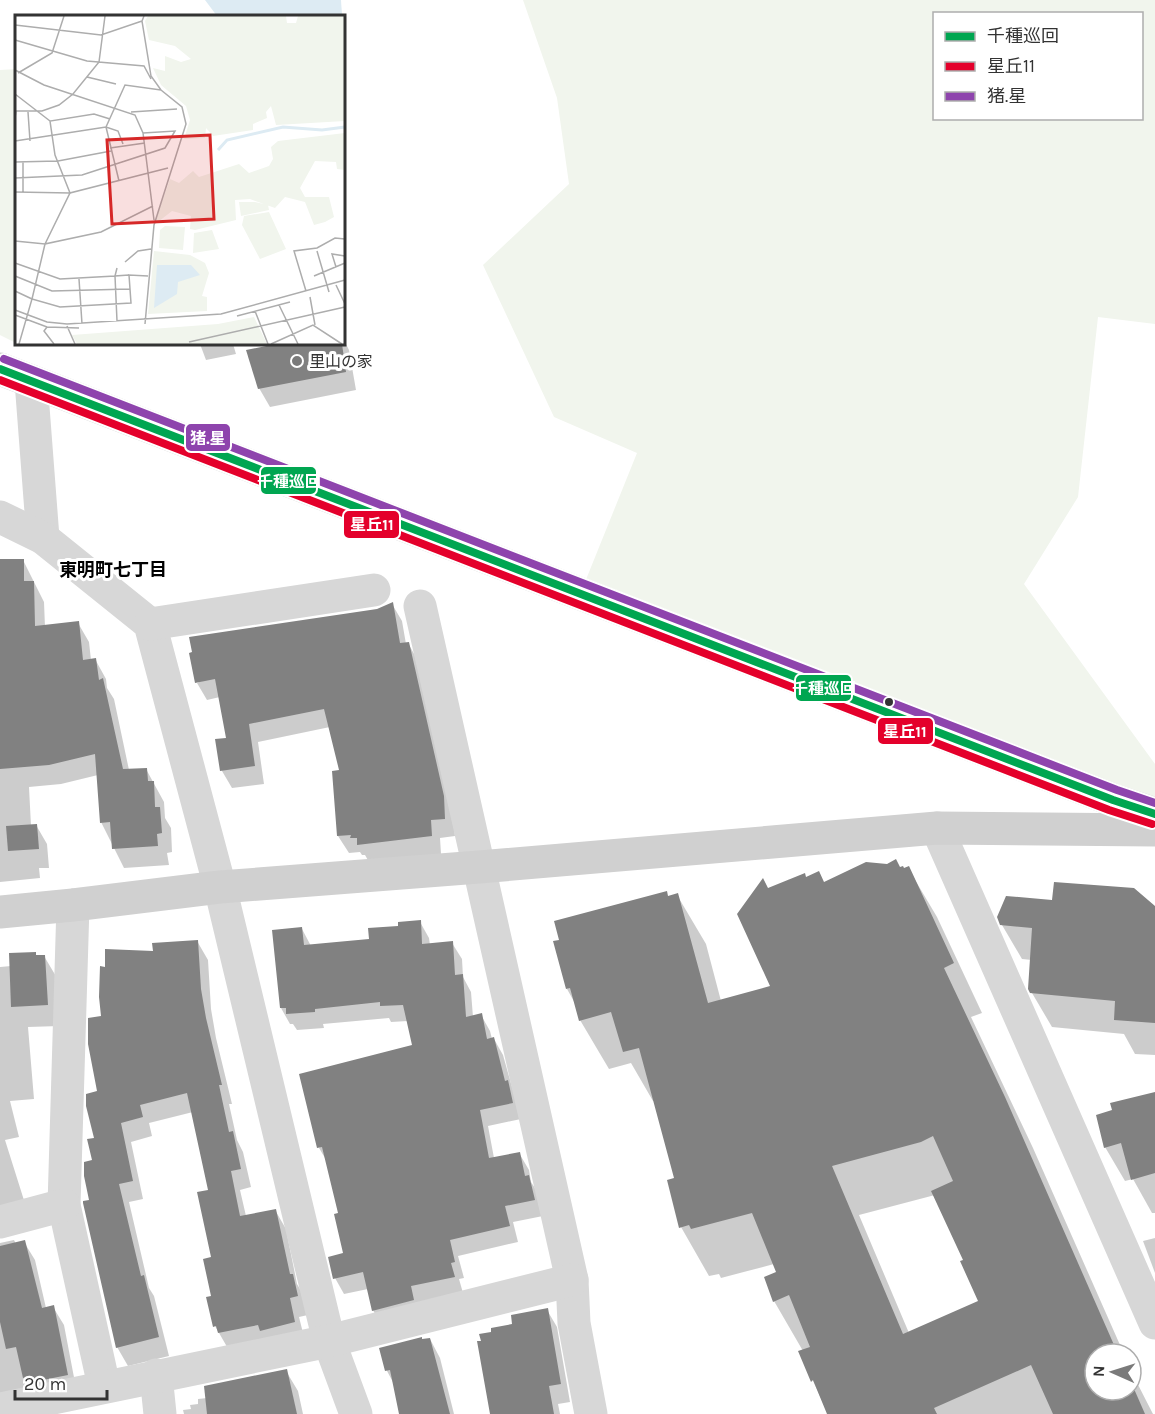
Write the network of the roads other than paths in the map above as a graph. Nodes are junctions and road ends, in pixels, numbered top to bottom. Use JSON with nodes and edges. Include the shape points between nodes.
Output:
{"nodes":[{"id":1,"x":0,"y":369,"type":"edge"},
{"id":2,"x":31,"y":381,"type":"junction"},
{"id":3,"x":0,"y":517,"type":"edge"},
{"id":4,"x":43,"y":538,"type":"junction"},
{"id":5,"x":374,"y":590,"type":"dead end"},
{"id":6,"x":420,"y":606,"type":"dead end"},
{"id":7,"x":150,"y":624,"type":"junction"},
{"id":8,"x":1155,"y":814,"type":"edge"},
{"id":9,"x":937,"y":828,"type":"junction"},
{"id":10,"x":1155,"y":830,"type":"edge"},
{"id":11,"x":479,"y":867,"type":"junction"},
{"id":12,"x":220,"y":887,"type":"junction"},
{"id":13,"x":73,"y":905,"type":"junction"},
{"id":14,"x":0,"y":912,"type":"edge"},
{"id":15,"x":64,"y":1205,"type":"junction"},
{"id":16,"x":0,"y":1222,"type":"edge"},
{"id":17,"x":572,"y":1280,"type":"junction"},
{"id":18,"x":1155,"y":1323,"type":"edge"},
{"id":19,"x":329,"y":1341,"type":"junction"},
{"id":20,"x":156,"y":1375,"type":"junction"},
{"id":21,"x":104,"y":1386,"type":"junction"},
{"id":22,"x":0,"y":1408,"type":"edge"},
{"id":23,"x":160,"y":1414,"type":"edge"},
{"id":24,"x":356,"y":1414,"type":"edge"},
{"id":25,"x":591,"y":1414,"type":"edge"}],
"edges":[{"from":1,"to":2,"type":"street"},
{"from":2,"to":4,"type":"street"},
{"from":2,"to":8,"type":"street"},
{"from":3,"to":4,"type":"street"},
{"from":4,"to":7,"type":"street"},
{"from":5,"to":7,"type":"street"},
{"from":6,"to":11,"type":"street"},
{"from":7,"to":12,"type":"street"},
{"from":9,"to":10,"type":"street"},
{"from":9,"to":11,"type":"street"},
{"from":9,"to":18,"type":"street"},
{"from":11,"to":12,"type":"street"},
{"from":11,"to":17,"type":"street"},
{"from":12,"to":13,"type":"street"},
{"from":12,"to":19,"type":"street"},
{"from":13,"to":14,"type":"street"},
{"from":13,"to":15,"type":"street"},
{"from":15,"to":16,"type":"street"},
{"from":15,"to":21,"type":"street"},
{"from":17,"to":19,"type":"street"},
{"from":17,"to":25,"type":"street","via":[[574,1323]]},
{"from":19,"to":20,"type":"street"},
{"from":19,"to":24,"type":"street"},
{"from":20,"to":21,"type":"street"},
{"from":20,"to":23,"type":"street"},
{"from":21,"to":22,"type":"street"}]}
